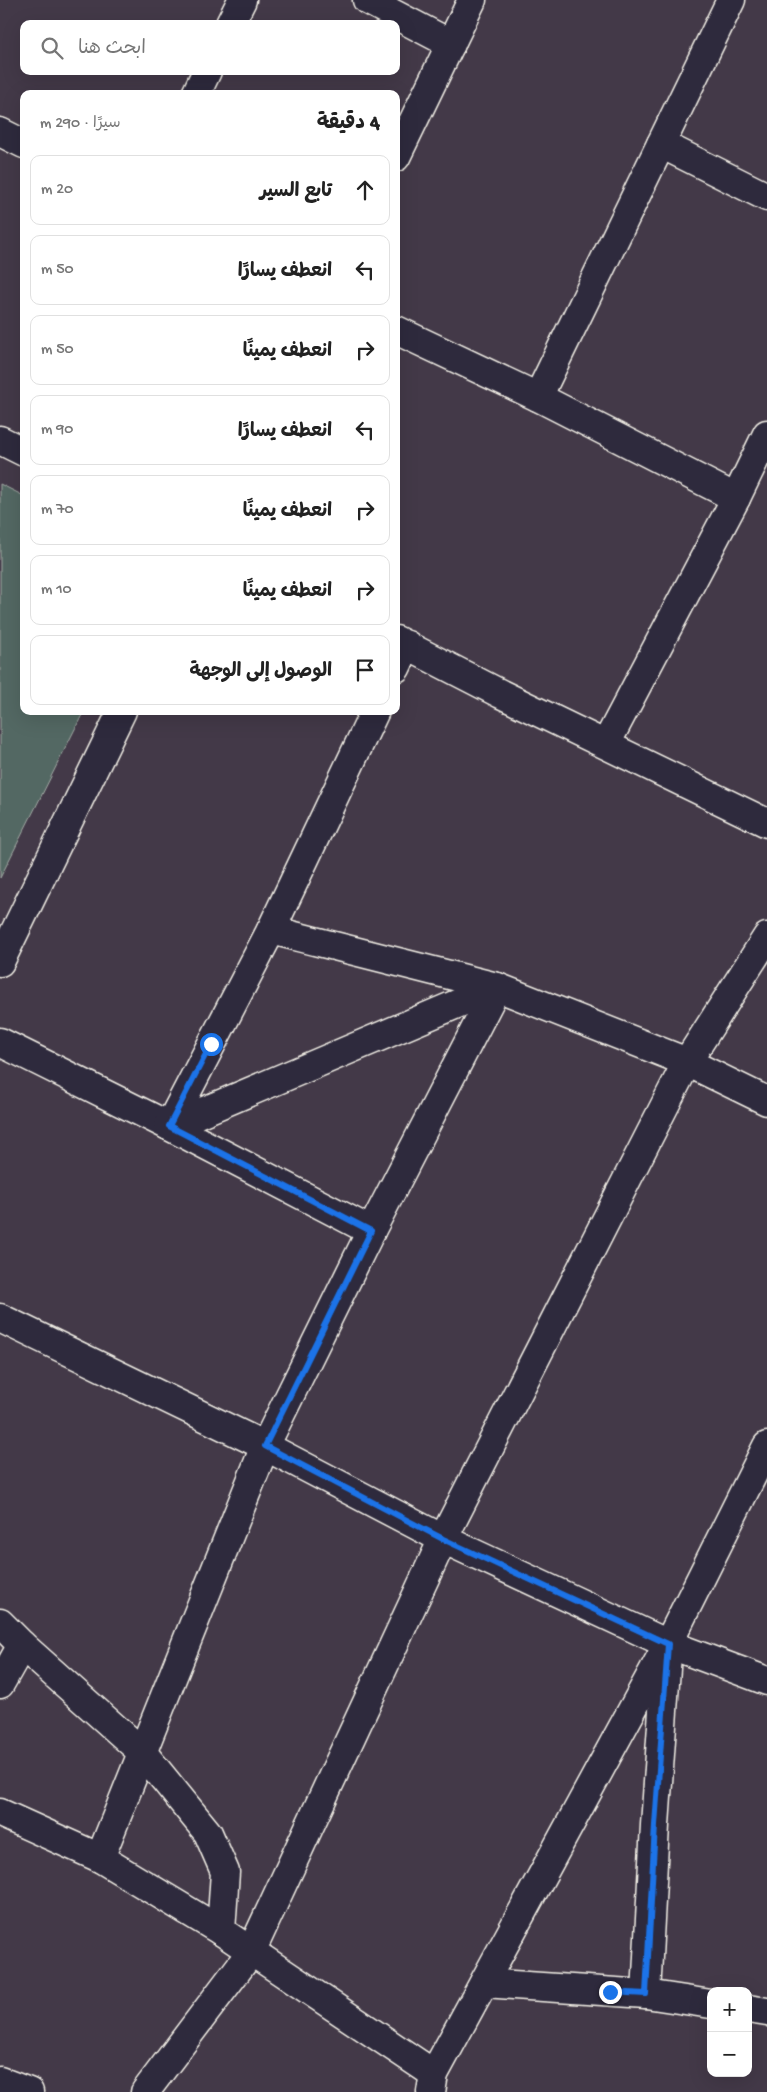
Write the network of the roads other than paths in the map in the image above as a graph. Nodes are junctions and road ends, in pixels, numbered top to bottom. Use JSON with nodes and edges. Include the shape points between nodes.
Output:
{"nodes":[{"id":1,"x":242,"y":0,"type":"edge"},
{"id":2,"x":368,"y":0,"type":"edge"},
{"id":3,"x":472,"y":0,"type":"edge"},
{"id":4,"x":731,"y":0,"type":"edge"},
{"id":5,"x":232,"y":20,"type":"edge"},
{"id":6,"x":451,"y":44,"type":"junction"},
{"id":7,"x":205,"y":75,"type":"edge"},
{"id":8,"x":198,"y":90,"type":"edge"},
{"id":9,"x":0,"y":132,"type":"edge"},
{"id":10,"x":20,"y":142,"type":"edge"},
{"id":11,"x":661,"y":144,"type":"junction"},
{"id":12,"x":400,"y":149,"type":"edge"},
{"id":13,"x":767,"y":196,"type":"edge"},
{"id":14,"x":400,"y":332,"type":"edge"},
{"id":15,"x":538,"y":397,"type":"junction"},
{"id":16,"x":767,"y":434,"type":"edge"},
{"id":17,"x":0,"y":440,"type":"edge"},
{"id":18,"x":20,"y":450,"type":"edge"},
{"id":19,"x":736,"y":498,"type":"junction"},
{"id":20,"x":400,"y":651,"type":"edge"},
{"id":21,"x":120,"y":715,"type":"edge"},
{"id":22,"x":374,"y":715,"type":"edge"},
{"id":23,"x":606,"y":744,"type":"junction"},
{"id":24,"x":767,"y":823,"type":"edge"},
{"id":25,"x":271,"y":930,"type":"junction"},
{"id":26,"x":767,"y":937,"type":"edge"},
{"id":27,"x":0,"y":962,"type":"edge"},
{"id":28,"x":497,"y":987,"type":"junction"},
{"id":29,"x":0,"y":1042,"type":"edge"},
{"id":30,"x":688,"y":1062,"type":"junction"},
{"id":31,"x":767,"y":1101,"type":"edge"},
{"id":32,"x":169,"y":1126,"type":"junction"},
{"id":33,"x":371,"y":1231,"type":"junction"},
{"id":34,"x":0,"y":1318,"type":"edge"},
{"id":35,"x":265,"y":1446,"type":"junction"},
{"id":36,"x":767,"y":1446,"type":"edge"},
{"id":37,"x":443,"y":1539,"type":"junction"},
{"id":38,"x":0,"y":1623,"type":"edge"},
{"id":39,"x":668,"y":1644,"type":"junction"},
{"id":40,"x":22,"y":1645,"type":"junction"},
{"id":41,"x":767,"y":1681,"type":"edge"},
{"id":42,"x":0,"y":1684,"type":"edge"},
{"id":43,"x":143,"y":1753,"type":"junction"},
{"id":44,"x":0,"y":1813,"type":"edge"},
{"id":45,"x":100,"y":1858,"type":"junction"},
{"id":46,"x":221,"y":1931,"type":"junction"},
{"id":47,"x":251,"y":1952,"type":"junction"},
{"id":48,"x":484,"y":1983,"type":"junction"},
{"id":49,"x":646,"y":1994,"type":"junction"},
{"id":50,"x":707,"y":2003,"type":"edge"},
{"id":51,"x":752,"y":2010,"type":"edge"},
{"id":52,"x":767,"y":2012,"type":"edge"},
{"id":53,"x":0,"y":2081,"type":"edge"},
{"id":54,"x":432,"y":2083,"type":"edge"},
{"id":55,"x":29,"y":2092,"type":"edge"},
{"id":56,"x":146,"y":2092,"type":"edge"}],
"edges":[{"from":1,"to":5,"type":"street"},
{"from":2,"to":6,"type":"street"},
{"from":3,"to":6,"type":"street"},
{"from":4,"to":11,"type":"street"},
{"from":6,"to":12,"type":"street"},
{"from":7,"to":8,"type":"street"},
{"from":9,"to":10,"type":"street"},
{"from":11,"to":13,"type":"street"},
{"from":11,"to":15,"type":"street"},
{"from":14,"to":15,"type":"street"},
{"from":15,"to":19,"type":"street"},
{"from":16,"to":19,"type":"street"},
{"from":17,"to":18,"type":"street"},
{"from":19,"to":23,"type":"street"},
{"from":20,"to":23,"type":"street","via":[[502,694]]},
{"from":21,"to":27,"type":"street"},
{"from":22,"to":25,"type":"street"},
{"from":23,"to":24,"type":"street"},
{"from":25,"to":28,"type":"street"},
{"from":25,"to":32,"type":"street"},
{"from":26,"to":30,"type":"street"},
{"from":28,"to":30,"type":"street"},
{"from":28,"to":32,"type":"street"},
{"from":28,"to":33,"type":"street"},
{"from":29,"to":32,"type":"street"},
{"from":30,"to":31,"type":"street"},
{"from":30,"to":37,"type":"street"},
{"from":32,"to":33,"type":"street"},
{"from":33,"to":35,"type":"street"},
{"from":34,"to":35,"type":"street"},
{"from":35,"to":37,"type":"street"},
{"from":35,"to":43,"type":"street"},
{"from":36,"to":39,"type":"street"},
{"from":37,"to":39,"type":"street"},
{"from":37,"to":47,"type":"street"},
{"from":38,"to":40,"type":"street"},
{"from":39,"to":41,"type":"street"},
{"from":39,"to":48,"type":"street"},
{"from":39,"to":49,"type":"street"},
{"from":40,"to":42,"type":"street"},
{"from":40,"to":43,"type":"street"},
{"from":43,"to":45,"type":"street"},
{"from":43,"to":46,"type":"street","via":[[208,1833],[225,1872]]},
{"from":44,"to":45,"type":"street"},
{"from":45,"to":46,"type":"street"},
{"from":46,"to":47,"type":"street"},
{"from":47,"to":54,"type":"street"},
{"from":47,"to":56,"type":"street"},
{"from":48,"to":49,"type":"street"},
{"from":48,"to":54,"type":"street"},
{"from":49,"to":50,"type":"street"},
{"from":51,"to":52,"type":"street"},
{"from":53,"to":55,"type":"street"}]}
